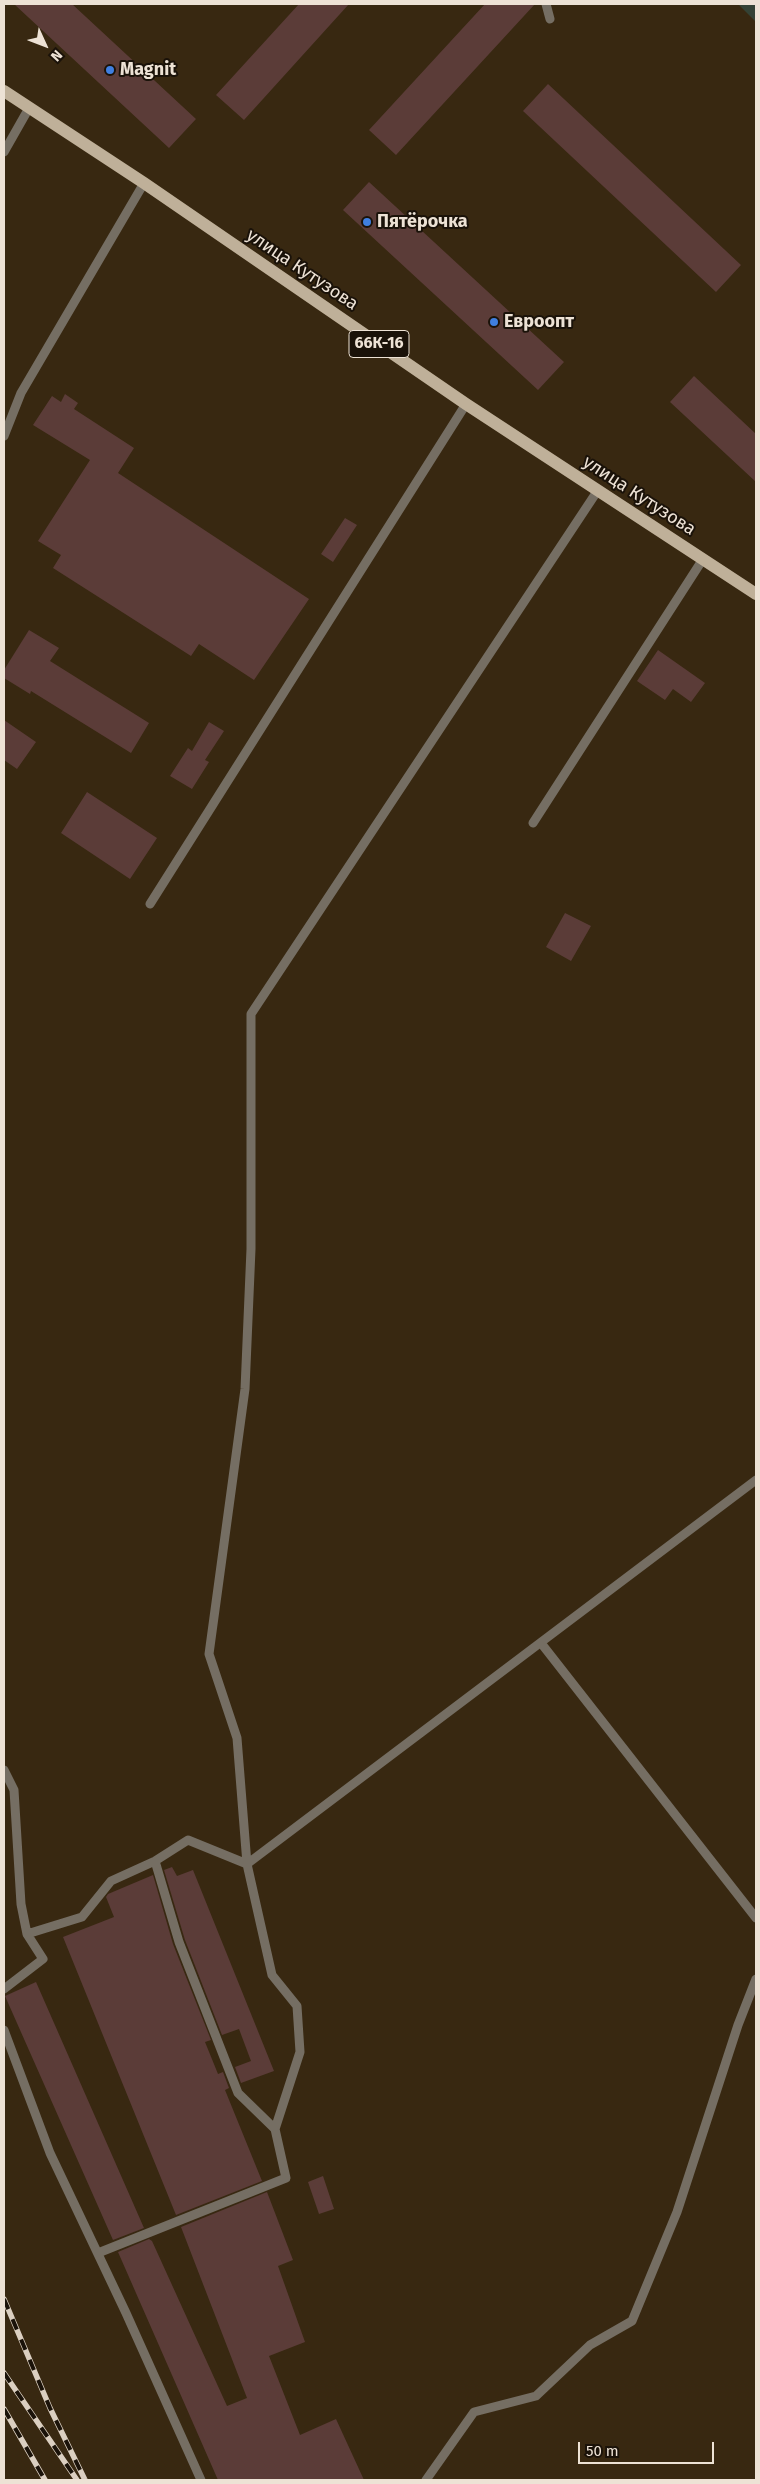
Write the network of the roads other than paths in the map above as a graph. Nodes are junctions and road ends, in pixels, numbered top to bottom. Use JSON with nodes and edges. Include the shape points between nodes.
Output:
{"nodes":[{"id":1,"x":546,"y":4,"type":"edge"},
{"id":2,"x":550,"y":19,"type":"dead end"},
{"id":3,"x":4,"y":92,"type":"edge"},
{"id":4,"x":29,"y":108,"type":"junction"},
{"id":5,"x":4,"y":152,"type":"edge"},
{"id":6,"x":144,"y":183,"type":"junction"},
{"id":7,"x":466,"y":404,"type":"junction"},
{"id":8,"x":4,"y":436,"type":"edge"},
{"id":9,"x":598,"y":490,"type":"junction"},
{"id":10,"x":703,"y":559,"type":"junction"},
{"id":11,"x":756,"y":594,"type":"edge"},
{"id":12,"x":532,"y":823,"type":"dead end"},
{"id":13,"x":150,"y":904,"type":"dead end"},
{"id":14,"x":756,"y":1480,"type":"edge"},
{"id":15,"x":541,"y":1642,"type":"junction"},
{"id":16,"x":4,"y":1770,"type":"edge"},
{"id":17,"x":156,"y":1861,"type":"junction"},
{"id":18,"x":246,"y":1864,"type":"junction"},
{"id":19,"x":756,"y":1918,"type":"edge"},
{"id":20,"x":27,"y":1934,"type":"junction"},
{"id":21,"x":756,"y":1980,"type":"edge"},
{"id":22,"x":4,"y":1990,"type":"edge"},
{"id":23,"x":4,"y":2030,"type":"edge"},
{"id":24,"x":275,"y":2129,"type":"junction"},
{"id":25,"x":98,"y":2253,"type":"junction"},
{"id":26,"x":201,"y":2480,"type":"edge"},
{"id":27,"x":426,"y":2480,"type":"edge"}],
"edges":[{"from":1,"to":2,"type":"lane"},
{"from":3,"to":4,"type":"main road","name":"улица Кутузова","number":"66К-16"},
{"from":4,"to":5,"type":"lane"},
{"from":4,"to":6,"type":"main road","name":"улица Кутузова","number":"66К-16"},
{"from":6,"to":7,"type":"main road","name":"улица Кутузова","number":"66К-16"},
{"from":6,"to":8,"type":"lane","via":[[21,393]]},
{"from":7,"to":9,"type":"main road","name":"улица Кутузова","number":"66К-16"},
{"from":7,"to":13,"type":"lane"},
{"from":9,"to":10,"type":"main road","name":"улица Кутузова","number":"66К-16"},
{"from":9,"to":18,"type":"lane","via":[[251,1014],[250,1249],[245,1389],[209,1654],[237,1738]]},
{"from":10,"to":11,"type":"main road","name":"улица Кутузова","number":"66К-16"},
{"from":10,"to":12,"type":"lane"},
{"from":14,"to":15,"type":"lane"},
{"from":15,"to":18,"type":"lane"},
{"from":15,"to":19,"type":"lane"},
{"from":16,"to":20,"type":"lane","via":[[14,1790]]},
{"from":17,"to":18,"type":"lane","via":[[188,1840]]},
{"from":17,"to":20,"type":"lane","via":[[111,1881],[82,1917]]},
{"from":17,"to":24,"type":"lane","via":[[179,1942],[238,2093]]},
{"from":18,"to":24,"type":"lane","via":[[272,1975],[297,2006],[300,2052]]},
{"from":20,"to":22,"type":"lane","via":[[43,1959]]},
{"from":21,"to":27,"type":"lane","via":[[676,2212],[632,2321],[590,2345],[536,2396],[474,2412]]},
{"from":23,"to":25,"type":"lane","via":[[50,2153]]},
{"from":24,"to":25,"type":"lane","via":[[286,2178]]},
{"from":25,"to":26,"type":"lane"}]}
